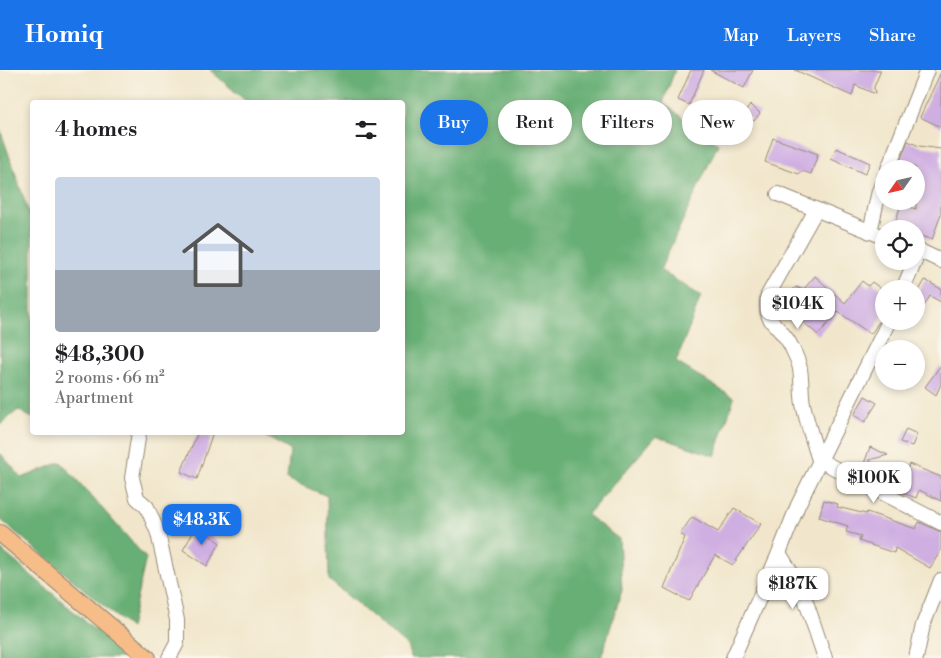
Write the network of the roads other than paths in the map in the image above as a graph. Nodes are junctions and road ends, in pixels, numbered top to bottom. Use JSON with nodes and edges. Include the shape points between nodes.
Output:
{"nodes":[{"id":1,"x":927,"y":70,"type":"edge"},
{"id":2,"x":892,"y":160,"type":"edge"},
{"id":3,"x":778,"y":194,"type":"dead end"},
{"id":4,"x":875,"y":209,"type":"edge"},
{"id":5,"x":816,"y":210,"type":"junction"},
{"id":6,"x":870,"y":232,"type":"junction"},
{"id":7,"x":875,"y":234,"type":"edge"},
{"id":8,"x":925,"y":257,"type":"edge"},
{"id":9,"x":941,"y":261,"type":"edge"},
{"id":10,"x":884,"y":330,"type":"edge"},
{"id":11,"x":139,"y":435,"type":"edge"},
{"id":12,"x":819,"y":460,"type":"junction"},
{"id":13,"x":941,"y":524,"type":"edge"},
{"id":14,"x":0,"y":533,"type":"edge"},
{"id":15,"x":779,"y":552,"type":"junction"},
{"id":16,"x":941,"y":580,"type":"edge"},
{"id":17,"x":148,"y":658,"type":"edge"},
{"id":18,"x":169,"y":658,"type":"edge"},
{"id":19,"x":733,"y":658,"type":"edge"},
{"id":20,"x":825,"y":658,"type":"edge"},
{"id":21,"x":916,"y":658,"type":"edge"}],
"edges":[{"from":1,"to":2,"type":"street"},
{"from":3,"to":5,"type":"street"},
{"from":4,"to":6,"type":"street"},
{"from":5,"to":6,"type":"street"},
{"from":5,"to":12,"type":"street","via":[[768,295],[766,308],[769,320],[783,333],[800,368],[803,402]]},
{"from":6,"to":7,"type":"street"},
{"from":8,"to":9,"type":"street"},
{"from":10,"to":12,"type":"street"},
{"from":11,"to":18,"type":"street","via":[[132,478],[137,498],[147,508],[158,533],[177,620],[177,644]]},
{"from":12,"to":13,"type":"street"},
{"from":12,"to":15,"type":"street"},
{"from":14,"to":17,"type":"main road"},
{"from":15,"to":19,"type":"street"},
{"from":15,"to":20,"type":"street","via":[[802,590]]},
{"from":16,"to":21,"type":"street","via":[[923,625]]}]}
